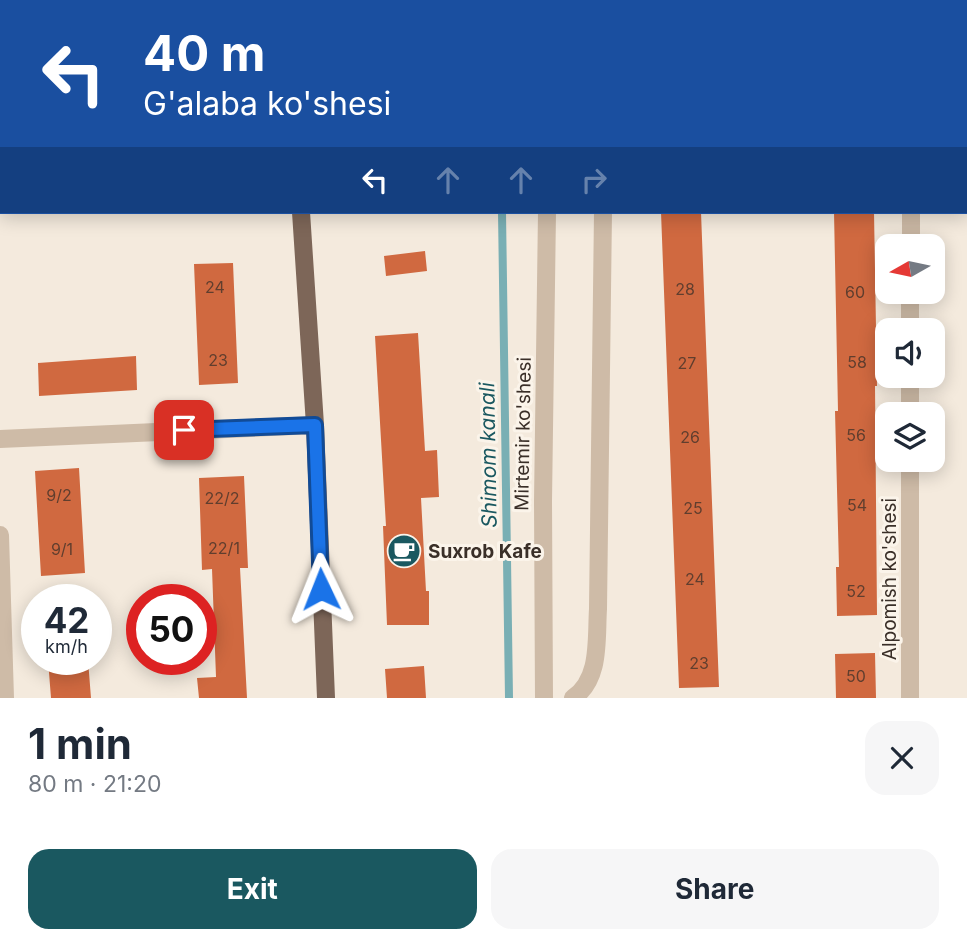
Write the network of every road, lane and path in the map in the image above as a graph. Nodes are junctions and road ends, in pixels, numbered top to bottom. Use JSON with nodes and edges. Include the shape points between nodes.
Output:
{"nodes":[{"id":1,"x":301,"y":214,"type":"edge"},
{"id":2,"x":547,"y":214,"type":"edge"},
{"id":3,"x":603,"y":214,"type":"edge"},
{"id":4,"x":911,"y":214,"type":"edge"},
{"id":5,"x":911,"y":234,"type":"edge"},
{"id":6,"x":315,"y":425,"type":"junction"},
{"id":7,"x":0,"y":439,"type":"edge"},
{"id":8,"x":910,"y":472,"type":"edge"},
{"id":9,"x":0,"y":535,"type":"edge"},
{"id":10,"x":5,"y":698,"type":"edge"},
{"id":11,"x":326,"y":698,"type":"edge"},
{"id":12,"x":544,"y":698,"type":"edge"},
{"id":13,"x":573,"y":698,"type":"edge"},
{"id":14,"x":910,"y":698,"type":"edge"}],
"edges":[{"from":1,"to":6,"type":"main road"},
{"from":2,"to":12,"type":"street","name":"Mirtemir ko'shesi"},
{"from":3,"to":13,"type":"street","via":[[598,610],[594,667],[583,691]]},
{"from":4,"to":5,"type":"street"},
{"from":6,"to":7,"type":"street"},
{"from":6,"to":11,"type":"main road"},
{"from":8,"to":14,"type":"street","name":"Alpomish ko'shesi"},
{"from":9,"to":10,"type":"street"}]}
